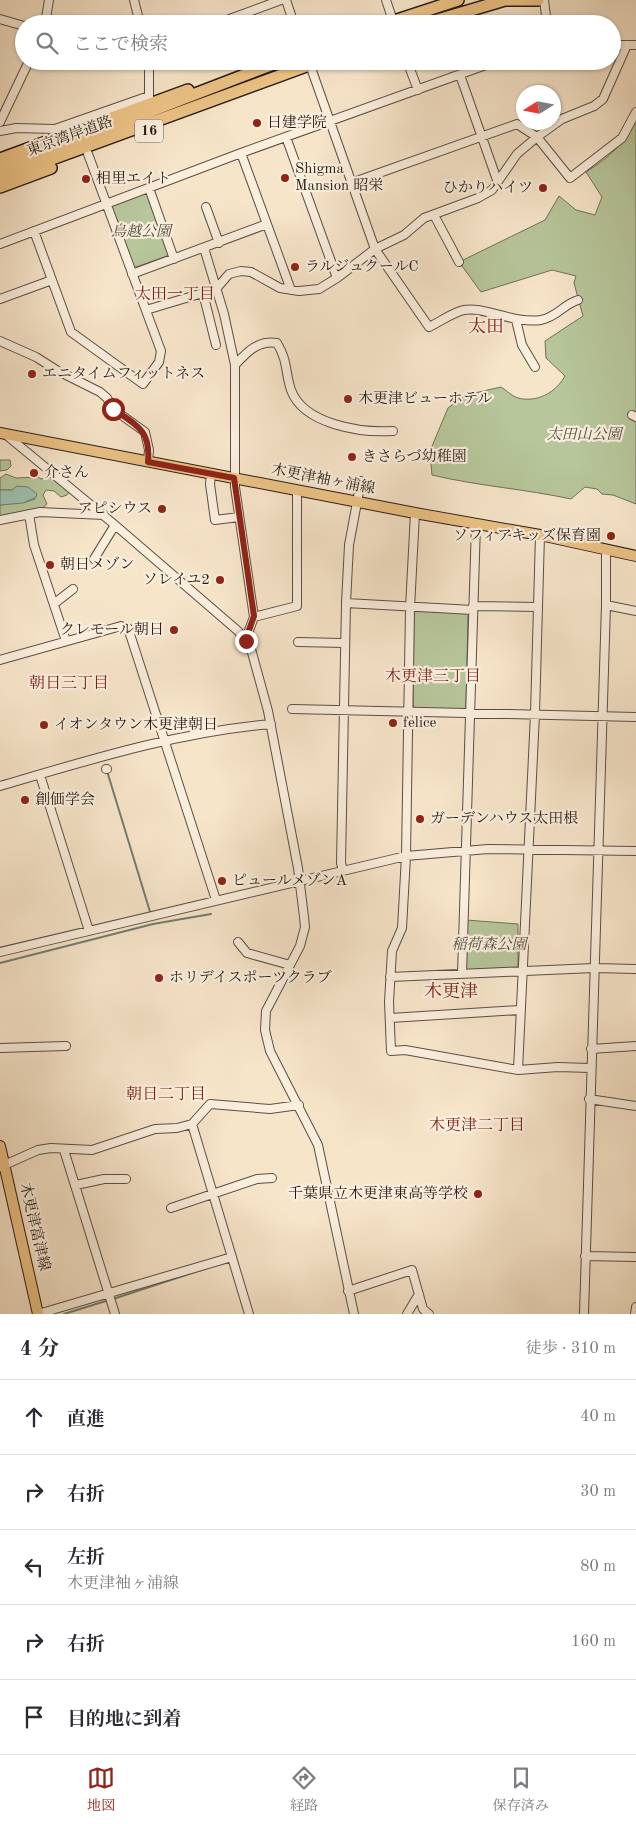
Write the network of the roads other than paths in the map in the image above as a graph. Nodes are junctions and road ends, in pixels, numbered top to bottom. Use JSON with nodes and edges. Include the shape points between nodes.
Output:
{"nodes":[{"id":1,"x":49,"y":0,"type":"edge"},
{"id":2,"x":134,"y":0,"type":"edge"},
{"id":3,"x":281,"y":0,"type":"edge"},
{"id":4,"x":286,"y":0,"type":"edge"},
{"id":5,"x":386,"y":0,"type":"edge"},
{"id":6,"x":458,"y":0,"type":"edge"},
{"id":7,"x":505,"y":0,"type":"edge"},
{"id":8,"x":538,"y":0,"type":"edge"},
{"id":9,"x":544,"y":0,"type":"edge"},
{"id":10,"x":46,"y":15,"type":"edge"},
{"id":11,"x":138,"y":15,"type":"edge"},
{"id":12,"x":240,"y":15,"type":"edge"},
{"id":13,"x":291,"y":15,"type":"edge"},
{"id":14,"x":389,"y":15,"type":"edge"},
{"id":15,"x":414,"y":15,"type":"edge"},
{"id":16,"x":454,"y":15,"type":"edge"},
{"id":17,"x":546,"y":15,"type":"edge"},
{"id":18,"x":0,"y":19,"type":"edge"},
{"id":19,"x":15,"y":23,"type":"edge"},
{"id":20,"x":621,"y":45,"type":"edge"},
{"id":21,"x":627,"y":45,"type":"junction"},
{"id":22,"x":636,"y":45,"type":"edge"},
{"id":23,"x":621,"y":58,"type":"edge"},
{"id":24,"x":25,"y":70,"type":"edge"},
{"id":25,"x":149,"y":70,"type":"edge"},
{"id":26,"x":242,"y":70,"type":"edge"},
{"id":27,"x":260,"y":70,"type":"edge"},
{"id":28,"x":296,"y":70,"type":"joint"},
{"id":29,"x":317,"y":70,"type":"edge"},
{"id":30,"x":411,"y":70,"type":"edge"},
{"id":31,"x":473,"y":70,"type":"edge"},
{"id":32,"x":616,"y":70,"type":"edge"},
{"id":33,"x":460,"y":75,"type":"junction"},
{"id":34,"x":418,"y":90,"type":"junction"},
{"id":35,"x":148,"y":100,"type":"junction"},
{"id":36,"x":636,"y":112,"type":"edge"},
{"id":37,"x":330,"y":120,"type":"junction"},
{"id":38,"x":0,"y":122,"type":"edge"},
{"id":39,"x":0,"y":131,"type":"edge"},
{"id":40,"x":103,"y":136,"type":"junction"},
{"id":41,"x":286,"y":137,"type":"junction"},
{"id":42,"x":537,"y":137,"type":"junction"},
{"id":43,"x":481,"y":139,"type":"junction"},
{"id":44,"x":241,"y":153,"type":"junction"},
{"id":45,"x":88,"y":154,"type":"junction"},
{"id":46,"x":0,"y":159,"type":"edge"},
{"id":47,"x":0,"y":169,"type":"edge"},
{"id":48,"x":0,"y":178,"type":"edge"},
{"id":49,"x":497,"y":180,"type":"junction"},
{"id":50,"x":352,"y":183,"type":"junction"},
{"id":51,"x":0,"y":187,"type":"edge"},
{"id":52,"x":150,"y":188,"type":"junction"},
{"id":53,"x":107,"y":204,"type":"junction"},
{"id":54,"x":206,"y":207,"type":"dead end"},
{"id":55,"x":434,"y":215,"type":"junction"},
{"id":56,"x":267,"y":224,"type":"junction"},
{"id":57,"x":34,"y":231,"type":"junction"},
{"id":58,"x":219,"y":243,"type":"junction"},
{"id":59,"x":0,"y":244,"type":"edge"},
{"id":60,"x":204,"y":248,"type":"junction"},
{"id":61,"x":375,"y":249,"type":"junction"},
{"id":62,"x":174,"y":259,"type":"junction"},
{"id":63,"x":459,"y":262,"type":"dead end"},
{"id":64,"x":132,"y":274,"type":"junction"},
{"id":65,"x":337,"y":278,"type":"junction"},
{"id":66,"x":52,"y":280,"type":"junction"},
{"id":67,"x":216,"y":289,"type":"junction"},
{"id":68,"x":291,"y":290,"type":"junction"},
{"id":69,"x":203,"y":293,"type":"junction"},
{"id":70,"x":0,"y":299,"type":"edge"},
{"id":71,"x":578,"y":300,"type":"dead end"},
{"id":72,"x":146,"y":310,"type":"junction"},
{"id":73,"x":516,"y":320,"type":"junction"},
{"id":74,"x":0,"y":341,"type":"edge"},
{"id":75,"x":216,"y":345,"type":"dead end"},
{"id":76,"x":235,"y":365,"type":"junction"},
{"id":77,"x":536,"y":367,"type":"dead end"},
{"id":78,"x":393,"y":431,"type":"dead end"},
{"id":79,"x":2,"y":433,"type":"edge"},
{"id":80,"x":148,"y":462,"type":"junction"},
{"id":81,"x":211,"y":474,"type":"junction"},
{"id":82,"x":234,"y":478,"type":"junction"},
{"id":83,"x":361,"y":481,"type":"dead end"},
{"id":84,"x":297,"y":491,"type":"junction"},
{"id":85,"x":357,"y":502,"type":"junction"},
{"id":86,"x":415,"y":513,"type":"junction"},
{"id":87,"x":29,"y":514,"type":"junction"},
{"id":88,"x":104,"y":516,"type":"junction"},
{"id":89,"x":239,"y":517,"type":"junction"},
{"id":90,"x":0,"y":520,"type":"edge"},
{"id":91,"x":476,"y":524,"type":"junction"},
{"id":92,"x":115,"y":525,"type":"junction"},
{"id":93,"x":540,"y":535,"type":"junction"},
{"id":94,"x":606,"y":551,"type":"junction"},
{"id":95,"x":636,"y":556,"type":"edge"},
{"id":96,"x":94,"y":559,"type":"dead end"},
{"id":97,"x":73,"y":589,"type":"dead end"},
{"id":98,"x":55,"y":603,"type":"junction"},
{"id":99,"x":346,"y":603,"type":"junction"},
{"id":100,"x":606,"y":605,"type":"junction"},
{"id":101,"x":538,"y":607,"type":"junction"},
{"id":102,"x":410,"y":608,"type":"junction"},
{"id":103,"x":473,"y":608,"type":"junction"},
{"id":104,"x":636,"y":611,"type":"edge"},
{"id":105,"x":254,"y":616,"type":"junction"},
{"id":106,"x":243,"y":636,"type":"junction"},
{"id":107,"x":66,"y":641,"type":"junction"},
{"id":108,"x":298,"y":642,"type":"dead end"},
{"id":109,"x":344,"y":643,"type":"junction"},
{"id":110,"x":0,"y":660,"type":"edge"},
{"id":111,"x":292,"y":709,"type":"dead end"},
{"id":112,"x":342,"y":710,"type":"junction"},
{"id":113,"x":408,"y":712,"type":"junction"},
{"id":114,"x":469,"y":713,"type":"junction"},
{"id":115,"x":535,"y":714,"type":"junction"},
{"id":116,"x":602,"y":716,"type":"junction"},
{"id":117,"x":636,"y":717,"type":"edge"},
{"id":118,"x":271,"y":724,"type":"junction"},
{"id":119,"x":164,"y":740,"type":"junction"},
{"id":120,"x":40,"y":775,"type":"junction"},
{"id":121,"x":0,"y":786,"type":"edge"},
{"id":122,"x":528,"y":849,"type":"junction"},
{"id":123,"x":465,"y":850,"type":"junction"},
{"id":124,"x":598,"y":851,"type":"junction"},
{"id":125,"x":636,"y":851,"type":"edge"},
{"id":126,"x":406,"y":856,"type":"junction"},
{"id":127,"x":343,"y":871,"type":"junction"},
{"id":128,"x":300,"y":880,"type":"junction"},
{"id":129,"x":216,"y":900,"type":"junction"},
{"id":130,"x":89,"y":931,"type":"junction"},
{"id":131,"x":238,"y":942,"type":"dead end"},
{"id":132,"x":0,"y":952,"type":"edge"},
{"id":133,"x":290,"y":965,"type":"junction"},
{"id":134,"x":594,"y":968,"type":"junction"},
{"id":135,"x":636,"y":969,"type":"edge"},
{"id":136,"x":522,"y":971,"type":"junction"},
{"id":137,"x":462,"y":974,"type":"junction"},
{"id":138,"x":390,"y":977,"type":"junction"},
{"id":139,"x":520,"y":1010,"type":"junction"},
{"id":140,"x":390,"y":1018,"type":"junction"},
{"id":141,"x":66,"y":1046,"type":"dead end"},
{"id":142,"x":636,"y":1046,"type":"edge"},
{"id":143,"x":0,"y":1048,"type":"edge"},
{"id":144,"x":591,"y":1049,"type":"junction"},
{"id":145,"x":590,"y":1068,"type":"junction"},
{"id":146,"x":518,"y":1070,"type":"junction"},
{"id":147,"x":589,"y":1099,"type":"junction"},
{"id":148,"x":299,"y":1105,"type":"junction"},
{"id":149,"x":636,"y":1106,"type":"edge"},
{"id":150,"x":192,"y":1124,"type":"junction"},
{"id":151,"x":0,"y":1146,"type":"edge"},
{"id":152,"x":64,"y":1150,"type":"junction"},
{"id":153,"x":2,"y":1166,"type":"edge"},
{"id":154,"x":272,"y":1178,"type":"dead end"},
{"id":155,"x":126,"y":1179,"type":"dead end"},
{"id":156,"x":76,"y":1185,"type":"junction"},
{"id":157,"x":213,"y":1194,"type":"junction"},
{"id":158,"x":171,"y":1208,"type":"dead end"},
{"id":159,"x":586,"y":1256,"type":"junction"},
{"id":160,"x":232,"y":1257,"type":"junction"},
{"id":161,"x":636,"y":1257,"type":"edge"},
{"id":162,"x":348,"y":1291,"type":"junction"},
{"id":163,"x":109,"y":1294,"type":"junction"},
{"id":164,"x":419,"y":1294,"type":"junction"},
{"id":165,"x":636,"y":1307,"type":"edge"},
{"id":166,"x":38,"y":1314,"type":"edge"},
{"id":167,"x":115,"y":1314,"type":"edge"},
{"id":168,"x":249,"y":1314,"type":"edge"},
{"id":169,"x":354,"y":1314,"type":"edge"},
{"id":170,"x":407,"y":1314,"type":"edge"},
{"id":171,"x":429,"y":1314,"type":"edge"},
{"id":172,"x":584,"y":1314,"type":"edge"},
{"id":173,"x":635,"y":1314,"type":"edge"}],
"edges":[{"from":1,"to":10,"type":"street"},
{"from":2,"to":11,"type":"street"},
{"from":3,"to":12,"type":"street"},
{"from":4,"to":13,"type":"street"},
{"from":5,"to":14,"type":"street"},
{"from":6,"to":15,"type":"highway"},
{"from":7,"to":8,"type":"highway"},
{"from":7,"to":16,"type":"highway"},
{"from":9,"to":17,"type":"street"},
{"from":18,"to":19,"type":"street"},
{"from":20,"to":21,"type":"street"},
{"from":21,"to":22,"type":"street"},
{"from":21,"to":23,"type":"street"},
{"from":24,"to":38,"type":"street"},
{"from":25,"to":35,"type":"street"},
{"from":26,"to":35,"type":"highway","number":"16"},
{"from":27,"to":40,"type":"highway","name":"東京湾岸道路","number":"16"},
{"from":28,"to":40,"type":"highway","name":"東京湾岸道路","number":"16"},
{"from":28,"to":45,"type":"highway","number":"16","via":[[250,94]]},
{"from":29,"to":37,"type":"street"},
{"from":30,"to":34,"type":"street"},
{"from":31,"to":33,"type":"street"},
{"from":32,"to":42,"type":"street","via":[[603,98],[594,106],[562,119]]},
{"from":33,"to":34,"type":"street"},
{"from":33,"to":43,"type":"street"},
{"from":34,"to":37,"type":"street"},
{"from":35,"to":39,"type":"street","via":[[55,129]]},
{"from":35,"to":46,"type":"highway","number":"16"},
{"from":36,"to":42,"type":"street","via":[[622,138],[570,178]]},
{"from":37,"to":41,"type":"street"},
{"from":37,"to":50,"type":"street"},
{"from":40,"to":47,"type":"highway","name":"東京湾岸道路","number":"16"},
{"from":40,"to":48,"type":"highway","name":"東京湾岸道路","number":"16"},
{"from":41,"to":44,"type":"street"},
{"from":41,"to":65,"type":"street"},
{"from":42,"to":43,"type":"street","via":[[517,124]]},
{"from":42,"to":49,"type":"street","via":[[517,154]]},
{"from":43,"to":49,"type":"street"},
{"from":43,"to":50,"type":"street"},
{"from":44,"to":52,"type":"street"},
{"from":44,"to":56,"type":"street"},
{"from":45,"to":51,"type":"highway","number":"16"},
{"from":45,"to":53,"type":"street"},
{"from":49,"to":55,"type":"street","via":[[492,190]]},
{"from":50,"to":61,"type":"street"},
{"from":52,"to":53,"type":"street"},
{"from":52,"to":62,"type":"street"},
{"from":53,"to":57,"type":"street"},
{"from":53,"to":64,"type":"street"},
{"from":54,"to":58,"type":"street"},
{"from":55,"to":61,"type":"street"},
{"from":55,"to":63,"type":"street"},
{"from":56,"to":58,"type":"street"},
{"from":56,"to":68,"type":"street"},
{"from":57,"to":59,"type":"street"},
{"from":57,"to":66,"type":"street"},
{"from":58,"to":60,"type":"street"},
{"from":60,"to":62,"type":"street"},
{"from":60,"to":67,"type":"street"},
{"from":61,"to":65,"type":"street"},
{"from":61,"to":73,"type":"street","via":[[429,327],[464,310]]},
{"from":62,"to":64,"type":"street"},
{"from":64,"to":72,"type":"street"},
{"from":65,"to":68,"type":"street","via":[[319,288]]},
{"from":66,"to":70,"type":"street"},
{"from":66,"to":72,"type":"street","via":[[71,332],[143,384],[159,362],[161,351]]},
{"from":67,"to":68,"type":"street","via":[[229,274],[246,271]]},
{"from":67,"to":69,"type":"street"},
{"from":67,"to":76,"type":"street"},
{"from":69,"to":72,"type":"street"},
{"from":69,"to":75,"type":"street"},
{"from":71,"to":73,"type":"street","via":[[568,303],[553,316]]},
{"from":73,"to":77,"type":"street","via":[[522,345]]},
{"from":74,"to":80,"type":"street","via":[[100,392],[113,409],[145,432]]},
{"from":76,"to":78,"type":"street","via":[[255,346],[277,343],[287,364],[292,391],[304,408],[351,429]]},
{"from":76,"to":82,"type":"street"},
{"from":79,"to":80,"type":"main road","name":"木更津袖ヶ浦線"},
{"from":79,"to":88,"type":"street"},
{"from":80,"to":81,"type":"main road","name":"木更津袖ヶ浦線"},
{"from":81,"to":82,"type":"main road","name":"木更津袖ヶ浦線"},
{"from":81,"to":89,"type":"street","via":[[216,520]]},
{"from":82,"to":84,"type":"main road","name":"木更津袖ヶ浦線"},
{"from":82,"to":89,"type":"street"},
{"from":83,"to":85,"type":"street"},
{"from":84,"to":85,"type":"main road","name":"木更津袖ヶ浦線"},
{"from":84,"to":105,"type":"street","via":[[297,606]]},
{"from":85,"to":86,"type":"main road","name":"木更津袖ヶ浦線"},
{"from":85,"to":99,"type":"street","via":[[349,545]]},
{"from":86,"to":91,"type":"main road","name":"木更津袖ヶ浦線"},
{"from":86,"to":102,"type":"street"},
{"from":87,"to":88,"type":"street"},
{"from":87,"to":90,"type":"street"},
{"from":87,"to":98,"type":"street","via":[[34,545]]},
{"from":88,"to":92,"type":"street"},
{"from":89,"to":105,"type":"street"},
{"from":91,"to":93,"type":"main road","name":"木更津袖ヶ浦線"},
{"from":91,"to":103,"type":"street"},
{"from":92,"to":96,"type":"street"},
{"from":92,"to":106,"type":"street"},
{"from":93,"to":94,"type":"main road","name":"木更津袖ヶ浦線"},
{"from":93,"to":101,"type":"street"},
{"from":94,"to":95,"type":"main road","name":"木更津袖ヶ浦線"},
{"from":94,"to":100,"type":"street"},
{"from":97,"to":98,"type":"street"},
{"from":98,"to":107,"type":"street"},
{"from":99,"to":102,"type":"street"},
{"from":99,"to":109,"type":"street"},
{"from":100,"to":104,"type":"street"},
{"from":100,"to":116,"type":"street"},
{"from":101,"to":103,"type":"street"},
{"from":101,"to":115,"type":"street"},
{"from":102,"to":103,"type":"street"},
{"from":102,"to":113,"type":"street"},
{"from":103,"to":114,"type":"street"},
{"from":105,"to":106,"type":"street","via":[[248,633]]},
{"from":106,"to":118,"type":"street","via":[[254,658]]},
{"from":107,"to":110,"type":"street"},
{"from":107,"to":119,"type":"street","via":[[121,626],[128,628]]},
{"from":108,"to":109,"type":"street"},
{"from":109,"to":112,"type":"street"},
{"from":111,"to":112,"type":"street"},
{"from":112,"to":113,"type":"street"},
{"from":112,"to":127,"type":"street"},
{"from":113,"to":114,"type":"street"},
{"from":113,"to":126,"type":"street"},
{"from":114,"to":115,"type":"street"},
{"from":114,"to":123,"type":"street"},
{"from":115,"to":116,"type":"street"},
{"from":115,"to":122,"type":"street"},
{"from":116,"to":117,"type":"street"},
{"from":116,"to":124,"type":"street"},
{"from":118,"to":119,"type":"street","via":[[225,728]]},
{"from":118,"to":128,"type":"street"},
{"from":119,"to":120,"type":"street"},
{"from":119,"to":129,"type":"street"},
{"from":120,"to":121,"type":"street"},
{"from":120,"to":130,"type":"street"},
{"from":122,"to":123,"type":"street"},
{"from":122,"to":124,"type":"street"},
{"from":122,"to":136,"type":"street"},
{"from":123,"to":126,"type":"street"},
{"from":123,"to":137,"type":"street"},
{"from":124,"to":125,"type":"street"},
{"from":124,"to":134,"type":"street"},
{"from":126,"to":127,"type":"street"},
{"from":126,"to":138,"type":"street","via":[[402,928],[392,951]]},
{"from":127,"to":128,"type":"street"},
{"from":128,"to":129,"type":"street"},
{"from":128,"to":133,"type":"street","via":[[305,927]]},
{"from":129,"to":130,"type":"street"},
{"from":130,"to":132,"type":"street"},
{"from":131,"to":133,"type":"street","via":[[247,953]]},
{"from":133,"to":148,"type":"street","via":[[272,998],[264,1022],[270,1051]]},
{"from":134,"to":135,"type":"street"},
{"from":134,"to":136,"type":"street"},
{"from":134,"to":144,"type":"street"},
{"from":136,"to":137,"type":"street"},
{"from":136,"to":139,"type":"street"},
{"from":137,"to":138,"type":"street"},
{"from":138,"to":140,"type":"street"},
{"from":139,"to":140,"type":"street"},
{"from":139,"to":146,"type":"street"},
{"from":140,"to":146,"type":"street","via":[[391,1051],[405,1050]]},
{"from":141,"to":143,"type":"street"},
{"from":142,"to":144,"type":"street"},
{"from":144,"to":145,"type":"street"},
{"from":145,"to":146,"type":"street"},
{"from":145,"to":147,"type":"street"},
{"from":147,"to":149,"type":"street"},
{"from":147,"to":159,"type":"street"},
{"from":148,"to":150,"type":"street","via":[[270,1110],[210,1104]]},
{"from":148,"to":162,"type":"street","via":[[318,1145],[325,1171]]},
{"from":150,"to":152,"type":"street","via":[[155,1129],[92,1150]]},
{"from":150,"to":157,"type":"street"},
{"from":151,"to":153,"type":"main road","name":"木更津富津線"},
{"from":152,"to":153,"type":"street","via":[[38,1150]]},
{"from":152,"to":156,"type":"street"},
{"from":153,"to":166,"type":"main road","name":"木更津富津線"},
{"from":154,"to":157,"type":"street","via":[[257,1179]]},
{"from":155,"to":156,"type":"street","via":[[104,1179]]},
{"from":156,"to":163,"type":"street"},
{"from":157,"to":158,"type":"street"},
{"from":157,"to":160,"type":"street"},
{"from":159,"to":161,"type":"street"},
{"from":159,"to":172,"type":"street"},
{"from":160,"to":163,"type":"street"},
{"from":160,"to":168,"type":"street"},
{"from":162,"to":164,"type":"street","via":[[412,1270]]},
{"from":162,"to":169,"type":"street"},
{"from":163,"to":166,"type":"street"},
{"from":163,"to":167,"type":"street"},
{"from":164,"to":170,"type":"street"},
{"from":164,"to":171,"type":"street"},
{"from":165,"to":173,"type":"street"}]}
